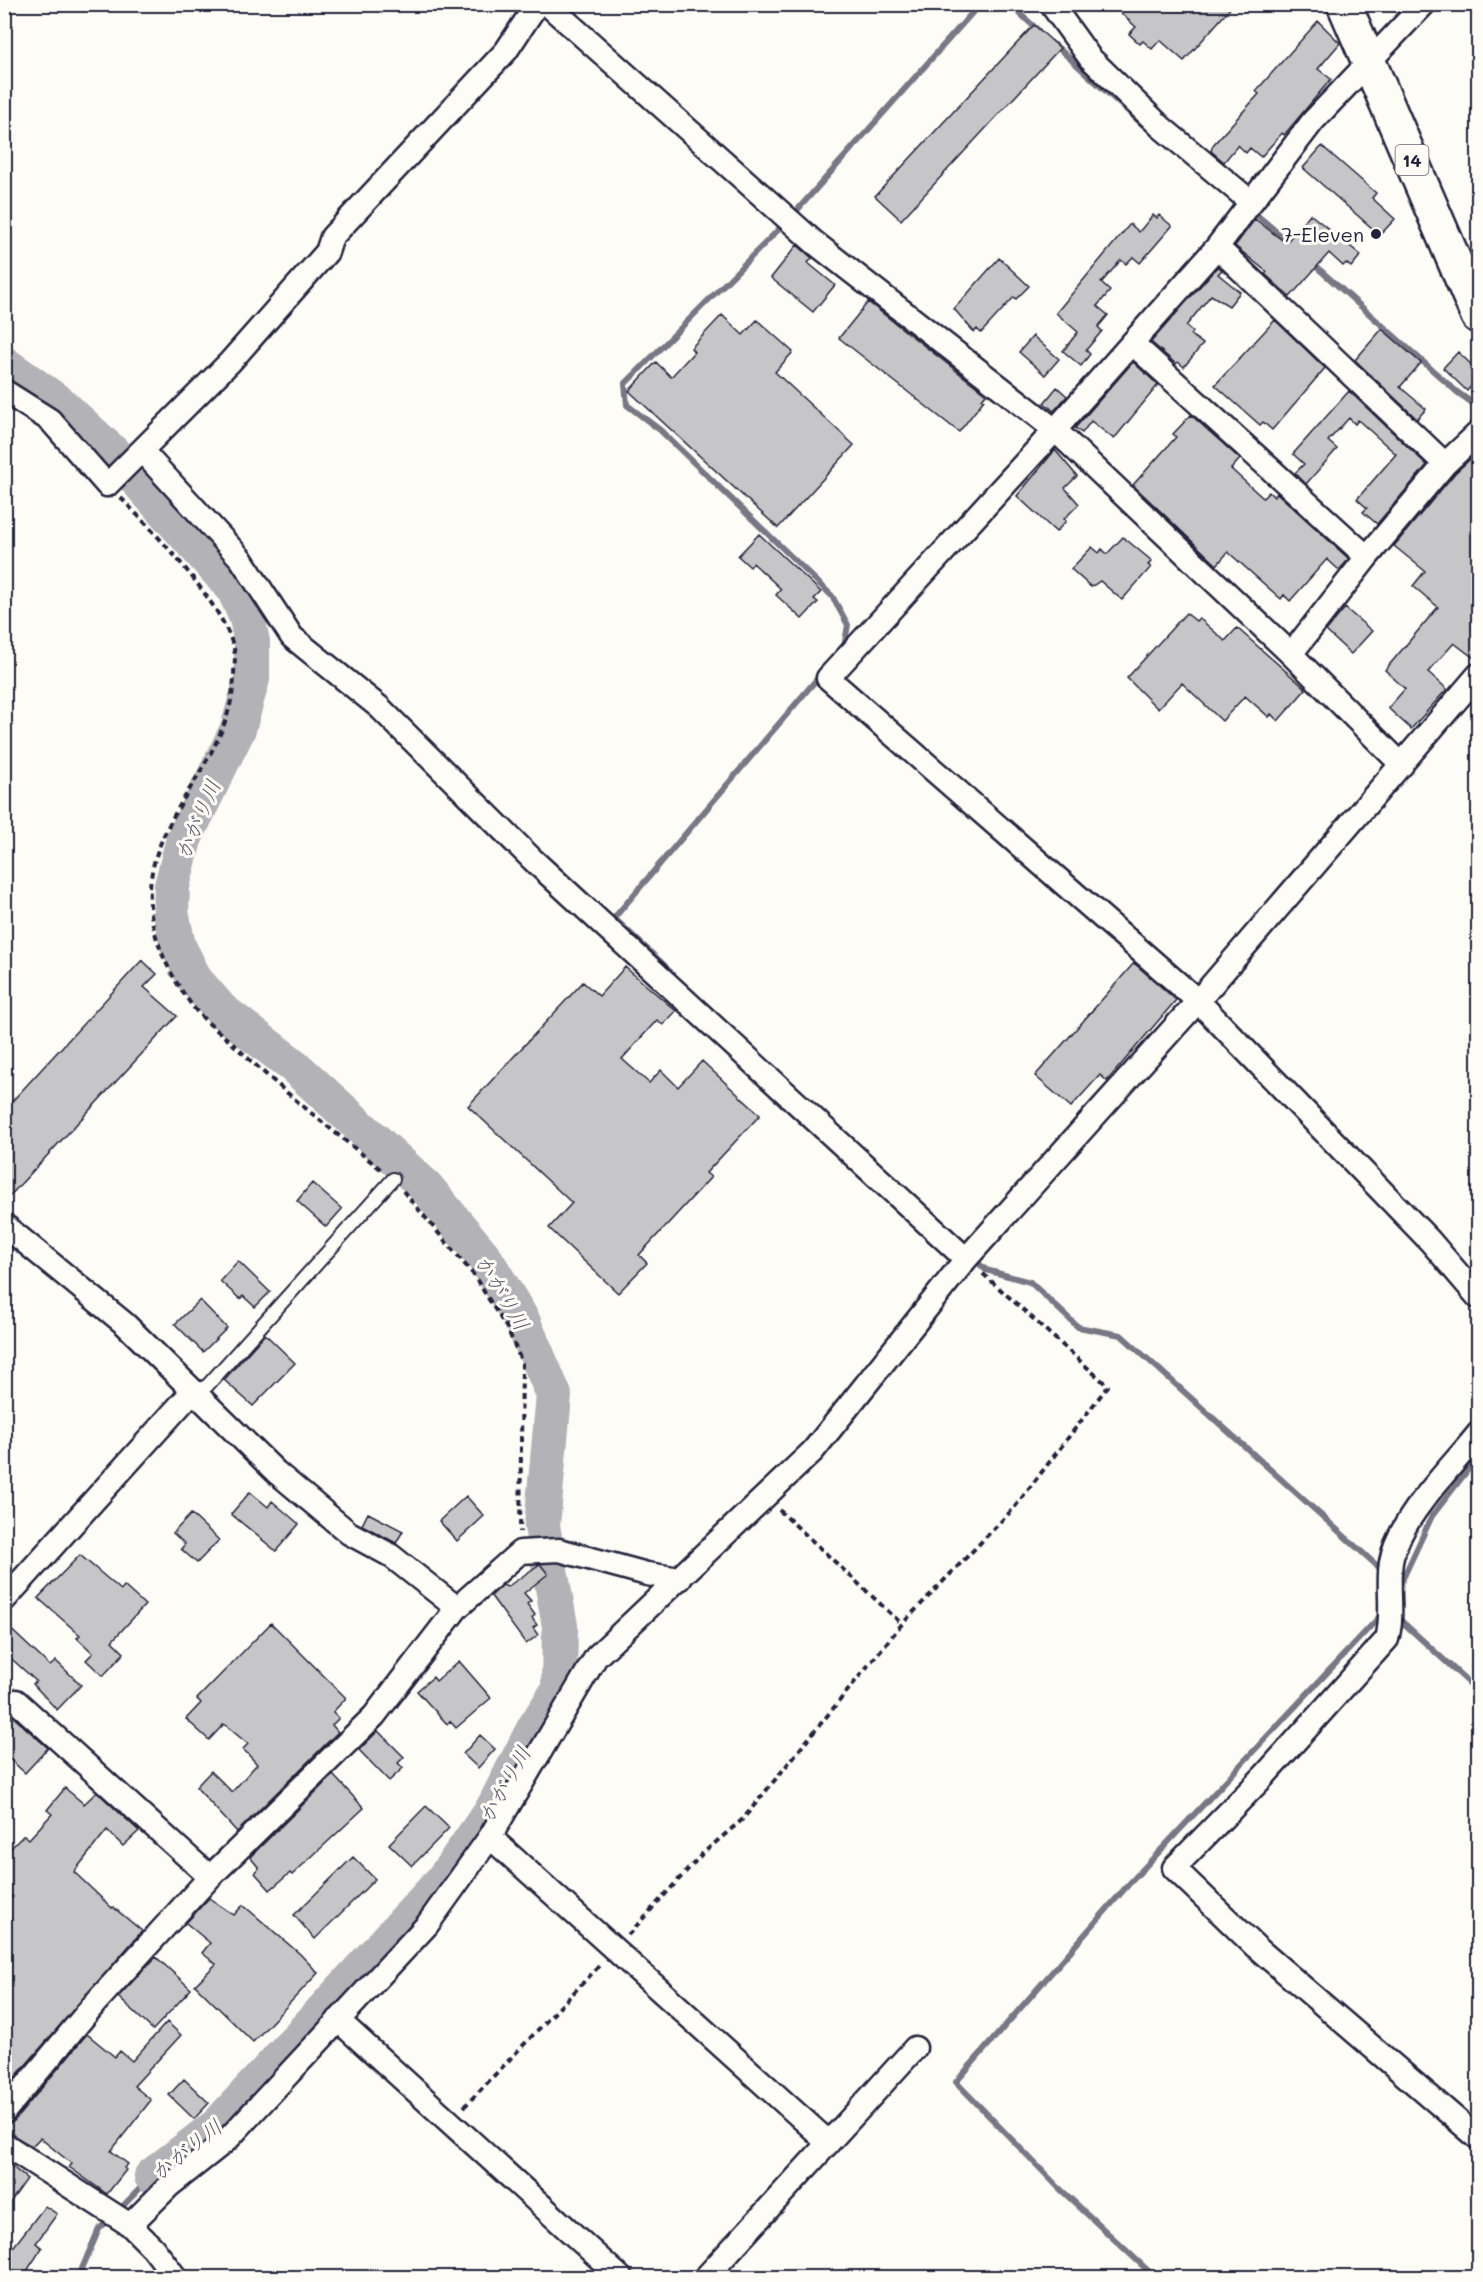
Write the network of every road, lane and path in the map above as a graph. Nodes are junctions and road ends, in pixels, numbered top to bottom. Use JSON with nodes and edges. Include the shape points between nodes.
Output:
{"nodes":[{"id":1,"x":537,"y":4,"type":"edge"},
{"id":2,"x":547,"y":4,"type":"edge"},
{"id":3,"x":1052,"y":4,"type":"edge"},
{"id":4,"x":1344,"y":4,"type":"edge"},
{"id":5,"x":1425,"y":4,"type":"edge"},
{"id":6,"x":1371,"y":62,"type":"junction"},
{"id":7,"x":1251,"y":202,"type":"junction"},
{"id":8,"x":1216,"y":247,"type":"junction"},
{"id":9,"x":1479,"y":316,"type":"edge"},
{"id":10,"x":1132,"y":343,"type":"junction"},
{"id":11,"x":4,"y":391,"type":"edge"},
{"id":12,"x":1055,"y":430,"type":"junction"},
{"id":13,"x":1479,"y":433,"type":"edge"},
{"id":14,"x":142,"y":451,"type":"junction"},
{"id":15,"x":1445,"y":464,"type":"junction"},
{"id":16,"x":107,"y":485,"type":"junction"},
{"id":17,"x":1367,"y":556,"type":"junction"},
{"id":18,"x":1291,"y":654,"type":"junction"},
{"id":19,"x":1479,"y":675,"type":"edge"},
{"id":20,"x":1402,"y":765,"type":"junction"},
{"id":21,"x":1198,"y":1001,"type":"junction"},
{"id":22,"x":393,"y":1179,"type":"junction"},
{"id":23,"x":4,"y":1225,"type":"edge"},
{"id":24,"x":966,"y":1259,"type":"junction"},
{"id":25,"x":1479,"y":1297,"type":"edge"},
{"id":26,"x":192,"y":1392,"type":"junction"},
{"id":27,"x":1479,"y":1434,"type":"edge"},
{"id":28,"x":765,"y":1497,"type":"junction"},
{"id":29,"x":523,"y":1551,"type":"junction"},
{"id":30,"x":680,"y":1580,"type":"junction"},
{"id":31,"x":4,"y":1600,"type":"edge"},
{"id":32,"x":457,"y":1608,"type":"junction"},
{"id":33,"x":902,"y":1624,"type":"junction"},
{"id":34,"x":4,"y":1702,"type":"edge"},
{"id":35,"x":490,"y":1837,"type":"junction"},
{"id":36,"x":210,"y":1877,"type":"junction"},
{"id":37,"x":615,"y":1949,"type":"junction"},
{"id":38,"x":338,"y":2020,"type":"junction"},
{"id":39,"x":915,"y":2048,"type":"dead end"},
{"id":40,"x":4,"y":2112,"type":"edge"},
{"id":41,"x":449,"y":2123,"type":"junction"},
{"id":42,"x":1479,"y":2138,"type":"edge"},
{"id":43,"x":828,"y":2142,"type":"junction"},
{"id":44,"x":4,"y":2144,"type":"edge"},
{"id":45,"x":130,"y":2225,"type":"junction"},
{"id":46,"x":708,"y":2276,"type":"edge"},
{"id":47,"x":176,"y":2277,"type":"edge"},
{"id":48,"x":621,"y":2277,"type":"edge"}],
"edges":[{"from":1,"to":14,"type":"street","via":[[506,51],[332,237],[327,252],[230,362]]},
{"from":2,"to":12,"type":"street","via":[[815,243]]},
{"from":3,"to":7,"type":"street","via":[[1098,66],[1161,127]]},
{"from":4,"to":6,"type":"main road","number":"14"},
{"from":5,"to":6,"type":"street"},
{"from":6,"to":7,"type":"street","via":[[1313,121]]},
{"from":6,"to":9,"type":"main road","number":"14"},
{"from":7,"to":8,"type":"street"},
{"from":8,"to":10,"type":"street"},
{"from":8,"to":15,"type":"street"},
{"from":10,"to":12,"type":"street"},
{"from":10,"to":17,"type":"street"},
{"from":11,"to":16,"type":"street","via":[[50,420]]},
{"from":12,"to":18,"type":"street"},
{"from":12,"to":21,"type":"street","via":[[828,678]]},
{"from":13,"to":15,"type":"street"},
{"from":14,"to":16,"type":"street"},
{"from":14,"to":24,"type":"street","via":[[241,559],[292,638],[379,707],[532,860]]},
{"from":15,"to":17,"type":"street"},
{"from":16,"to":22,"type":"path","via":[[146,524],[219,611],[235,650],[234,690],[223,728],[163,835],[153,861],[147,903],[159,945],[194,1008],[266,1075]]},
{"from":17,"to":18,"type":"street"},
{"from":18,"to":20,"type":"street"},
{"from":19,"to":20,"type":"street"},
{"from":20,"to":21,"type":"street"},
{"from":21,"to":24,"type":"street"},
{"from":21,"to":25,"type":"street"},
{"from":22,"to":26,"type":"lane","via":[[207,1386]]},
{"from":22,"to":29,"type":"path","via":[[472,1274],[508,1330],[522,1363]]},
{"from":23,"to":26,"type":"street","via":[[125,1324]]},
{"from":24,"to":28,"type":"street","via":[[813,1451]]},
{"from":24,"to":33,"type":"path","via":[[1108,1386],[1014,1508]]},
{"from":26,"to":31,"type":"street"},
{"from":26,"to":32,"type":"street","via":[[276,1472],[340,1525],[390,1555]]},
{"from":27,"to":42,"type":"street","via":[[1399,1534],[1391,1561],[1391,1623],[1387,1639],[1264,1776],[1174,1868],[1256,1947]]},
{"from":28,"to":30,"type":"street"},
{"from":28,"to":33,"type":"path"},
{"from":29,"to":30,"type":"street","via":[[559,1550]]},
{"from":29,"to":32,"type":"street"},
{"from":30,"to":35,"type":"street","via":[[596,1657]]},
{"from":32,"to":36,"type":"street","via":[[374,1716]]},
{"from":33,"to":37,"type":"path","via":[[743,1819],[702,1854]]},
{"from":34,"to":36,"type":"street","via":[[16,1701]]},
{"from":35,"to":37,"type":"street"},
{"from":35,"to":38,"type":"street","via":[[427,1925]]},
{"from":36,"to":40,"type":"street","via":[[97,2001]]},
{"from":37,"to":41,"type":"path"},
{"from":37,"to":43,"type":"street"},
{"from":38,"to":41,"type":"street"},
{"from":38,"to":45,"type":"street","via":[[226,2140],[169,2186]]},
{"from":39,"to":43,"type":"street"},
{"from":41,"to":48,"type":"street"},
{"from":43,"to":46,"type":"street"},
{"from":44,"to":45,"type":"street"},
{"from":45,"to":47,"type":"street"}]}
